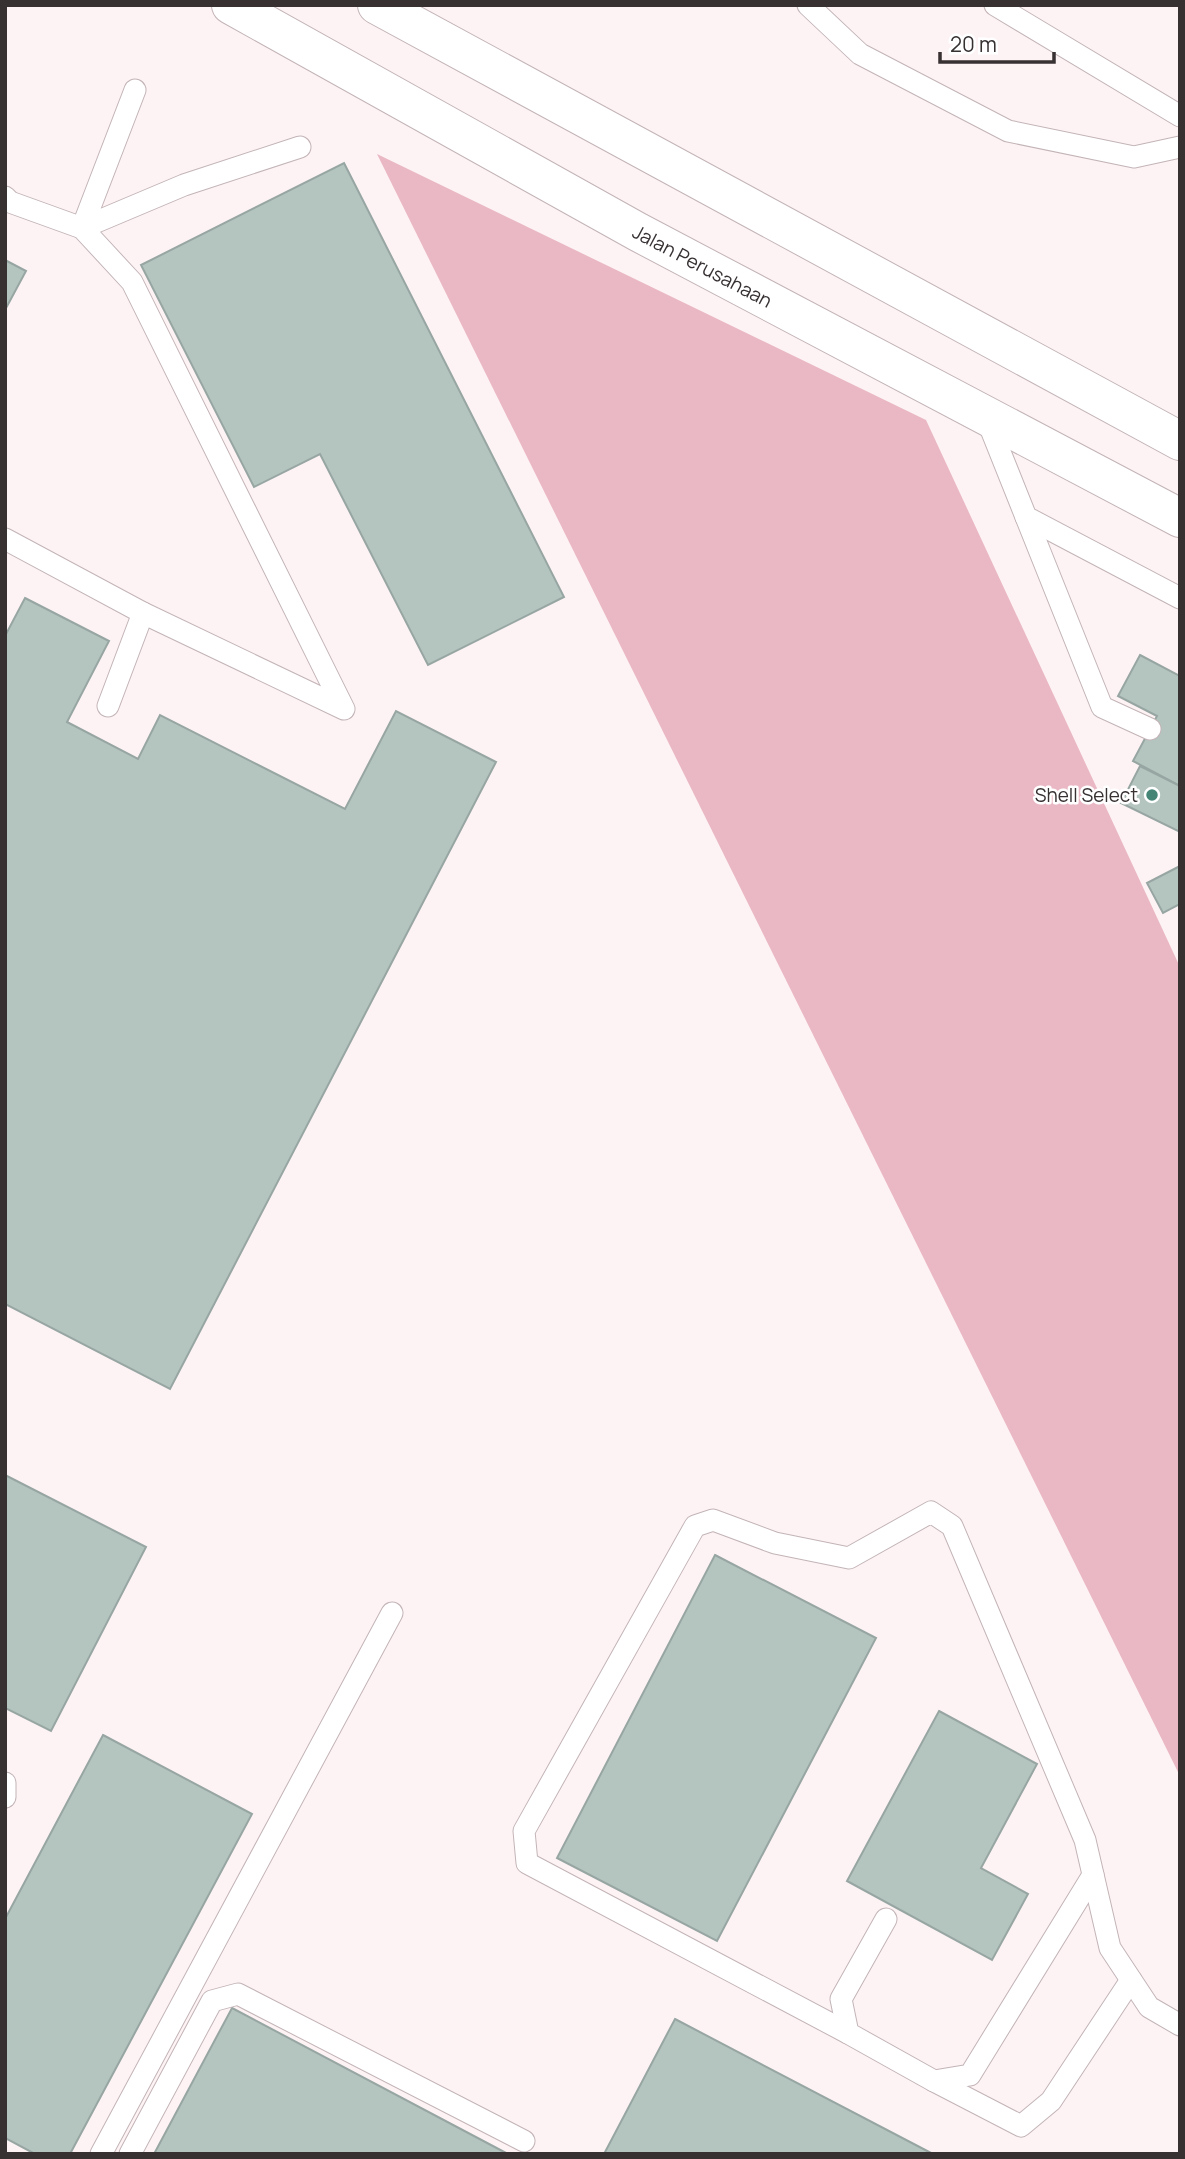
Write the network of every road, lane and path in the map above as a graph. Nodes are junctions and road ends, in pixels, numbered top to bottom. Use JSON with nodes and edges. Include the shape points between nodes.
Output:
{"nodes":[{"id":1,"x":230,"y":5,"type":"edge"},
{"id":2,"x":377,"y":5,"type":"edge"},
{"id":3,"x":808,"y":5,"type":"edge"},
{"id":4,"x":995,"y":5,"type":"edge"},
{"id":5,"x":135,"y":90,"type":"dead end"},
{"id":6,"x":1180,"y":116,"type":"edge"},
{"id":7,"x":300,"y":147,"type":"dead end"},
{"id":8,"x":1180,"y":147,"type":"edge"},
{"id":9,"x":5,"y":197,"type":"edge"},
{"id":10,"x":82,"y":229,"type":"junction"},
{"id":11,"x":984,"y":415,"type":"junction"},
{"id":12,"x":1180,"y":441,"type":"edge"},
{"id":13,"x":1026,"y":517,"type":"junction"},
{"id":14,"x":1180,"y":518,"type":"edge"},
{"id":15,"x":5,"y":539,"type":"edge"},
{"id":16,"x":1180,"y":598,"type":"edge"},
{"id":17,"x":143,"y":613,"type":"junction"},
{"id":18,"x":108,"y":706,"type":"dead end"},
{"id":19,"x":1150,"y":729,"type":"dead end"},
{"id":20,"x":391,"y":1613,"type":"dead end"},
{"id":21,"x":5,"y":1783,"type":"edge"},
{"id":22,"x":5,"y":1797,"type":"edge"},
{"id":23,"x":1093,"y":1875,"type":"junction"},
{"id":24,"x":886,"y":1919,"type":"dead end"},
{"id":25,"x":1131,"y":1980,"type":"junction"},
{"id":26,"x":1180,"y":2025,"type":"edge"},
{"id":27,"x":848,"y":2033,"type":"junction"},
{"id":28,"x":934,"y":2081,"type":"junction"},
{"id":29,"x":524,"y":2141,"type":"dead end"},
{"id":30,"x":101,"y":2154,"type":"edge"},
{"id":31,"x":130,"y":2154,"type":"edge"}],
"edges":[{"from":1,"to":11,"type":"main road","name":"Jalan Perusahaan","via":[[638,232]]},
{"from":2,"to":12,"type":"main road"},
{"from":3,"to":8,"type":"lane","via":[[860,54],[1008,131],[1134,157]]},
{"from":4,"to":6,"type":"lane"},
{"from":5,"to":10,"type":"lane"},
{"from":7,"to":10,"type":"lane","via":[[184,185]]},
{"from":9,"to":10,"type":"lane"},
{"from":10,"to":17,"type":"lane","via":[[132,282],[344,709]]},
{"from":11,"to":13,"type":"lane"},
{"from":11,"to":14,"type":"main road","name":"Jalan Perusahaan"},
{"from":13,"to":16,"type":"lane"},
{"from":13,"to":19,"type":"lane","via":[[1102,707]]},
{"from":15,"to":17,"type":"lane"},
{"from":17,"to":18,"type":"lane"},
{"from":20,"to":30,"type":"lane"},
{"from":21,"to":22,"type":"lane"},
{"from":23,"to":25,"type":"lane","via":[[1110,1948]]},
{"from":23,"to":27,"type":"lane","via":[[1085,1840],[952,1526],[931,1512],[849,1558],[775,1543],[713,1520],[695,1526],[524,1831],[527,1863]]},
{"from":23,"to":28,"type":"lane","via":[[970,2075]]},
{"from":24,"to":27,"type":"lane","via":[[841,2000]]},
{"from":25,"to":26,"type":"lane","via":[[1149,2007]]},
{"from":25,"to":28,"type":"lane","via":[[1051,2101],[1021,2126]]},
{"from":27,"to":28,"type":"lane"},
{"from":29,"to":31,"type":"lane","via":[[238,1994],[212,2001]]}]}
